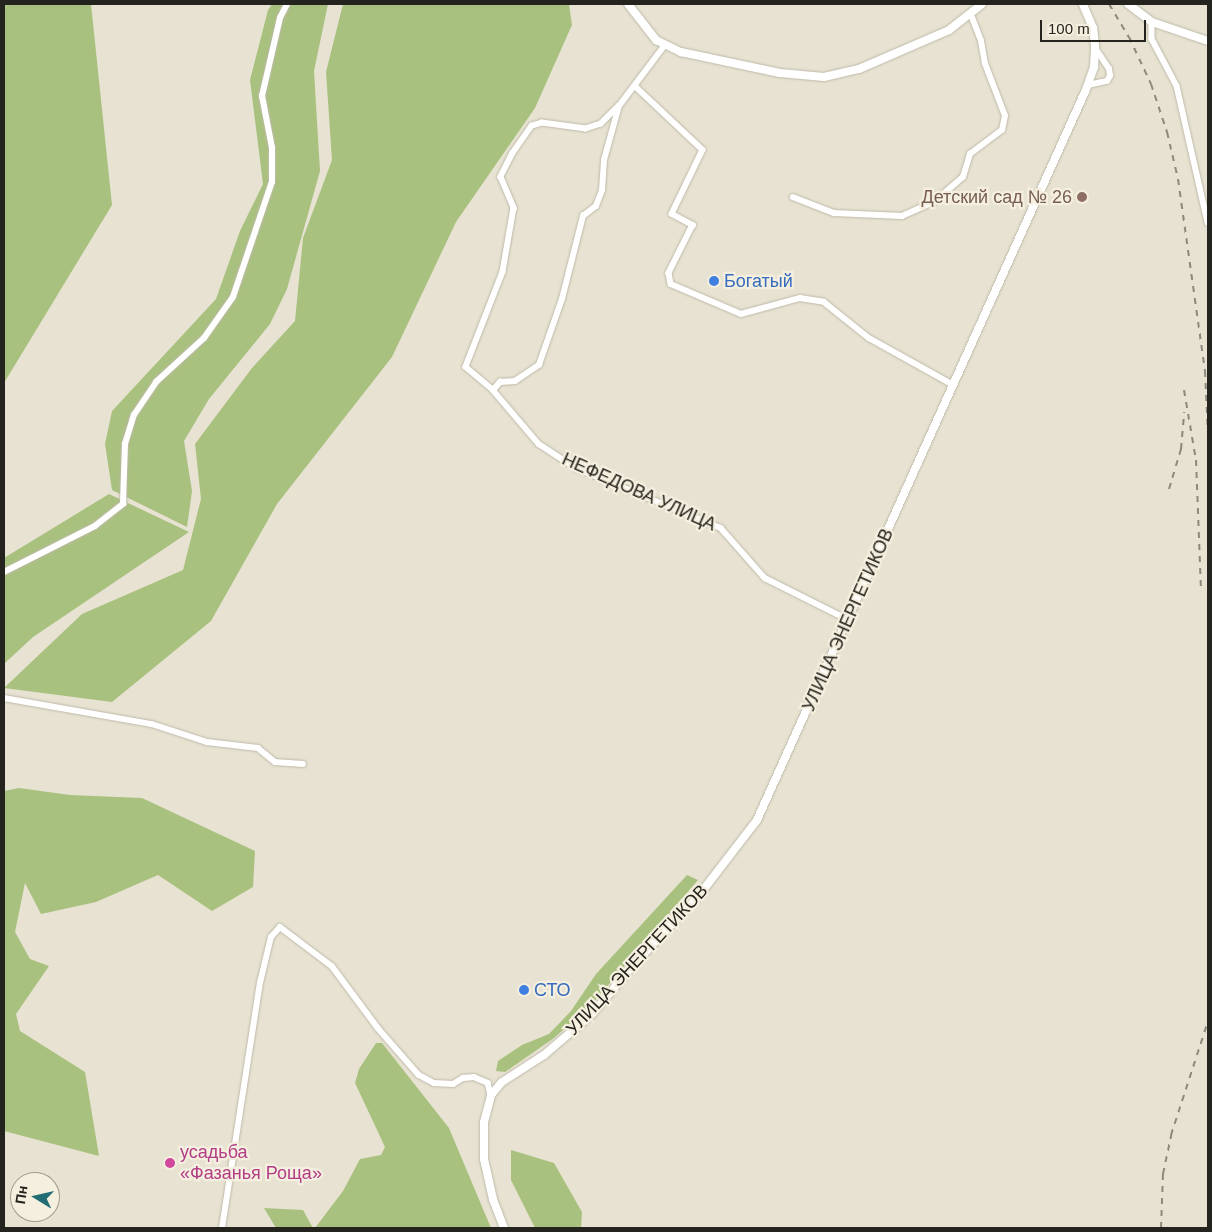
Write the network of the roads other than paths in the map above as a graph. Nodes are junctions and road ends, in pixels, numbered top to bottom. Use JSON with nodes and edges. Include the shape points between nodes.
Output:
{"nodes":[{"id":1,"x":287,"y":4,"type":"edge"},
{"id":2,"x":628,"y":4,"type":"edge"},
{"id":3,"x":982,"y":4,"type":"edge"},
{"id":4,"x":1083,"y":4,"type":"edge"},
{"id":5,"x":1128,"y":4,"type":"edge"},
{"id":6,"x":971,"y":14,"type":"junction"},
{"id":7,"x":1152,"y":22,"type":"junction"},
{"id":8,"x":1208,"y":41,"type":"edge"},
{"id":9,"x":664,"y":46,"type":"junction"},
{"id":10,"x":1095,"y":48,"type":"junction"},
{"id":11,"x":1088,"y":85,"type":"junction"},
{"id":12,"x":635,"y":86,"type":"junction"},
{"id":13,"x":619,"y":106,"type":"junction"},
{"id":14,"x":793,"y":197,"type":"dead end"},
{"id":15,"x":1208,"y":223,"type":"edge"},
{"id":16,"x":952,"y":384,"type":"junction"},
{"id":17,"x":493,"y":390,"type":"junction"},
{"id":18,"x":4,"y":572,"type":"edge"},
{"id":19,"x":846,"y":619,"type":"junction"},
{"id":20,"x":4,"y":698,"type":"edge"},
{"id":21,"x":303,"y":764,"type":"dead end"},
{"id":22,"x":491,"y":1095,"type":"junction"},
{"id":23,"x":222,"y":1228,"type":"edge"},
{"id":24,"x":504,"y":1228,"type":"edge"}],
"edges":[{"from":1,"to":18,"type":"street","via":[[280,18],[262,96],[272,148],[272,182],[233,297],[204,338],[156,382],[134,415],[125,444],[123,504],[95,526]]},
{"from":2,"to":9,"type":"main road","via":[[642,25]]},
{"from":3,"to":6,"type":"main road"},
{"from":4,"to":10,"type":"main road","name":"УЛИЦА ЭНЕРГЕТИКОВ"},
{"from":5,"to":7,"type":"main road"},
{"from":6,"to":9,"type":"main road","via":[[949,30],[906,47],[894,56],[824,77],[780,73],[699,57]]},
{"from":6,"to":14,"type":"street","via":[[985,64],[1005,116],[1002,130],[970,154],[963,177],[934,202],[902,216],[834,213]]},
{"from":7,"to":8,"type":"main road"},
{"from":7,"to":15,"type":"street","via":[[1152,39],[1177,86]]},
{"from":9,"to":12,"type":"street"},
{"from":10,"to":11,"type":"main road","name":"УЛИЦА ЭНЕРГЕТИКОВ","via":[[1094,67]]},
{"from":10,"to":11,"type":"street","via":[[1110,76],[1107,81]]},
{"from":11,"to":16,"type":"main road","name":"УЛИЦА ЭНЕРГЕТИКОВ"},
{"from":12,"to":13,"type":"street"},
{"from":12,"to":16,"type":"street","via":[[704,150],[672,214],[693,225],[669,273],[671,284],[741,314],[800,298],[824,302],[869,338]]},
{"from":13,"to":17,"type":"street","via":[[604,160],[602,190],[596,206],[583,216],[562,299],[539,365],[515,381],[500,382]]},
{"from":13,"to":17,"type":"street","name":"НЕФЕДОВА УЛИЦА","via":[[601,124],[586,129],[542,123],[532,126],[501,177],[514,208],[503,272],[466,367]]},
{"from":16,"to":19,"type":"main road","name":"УЛИЦА ЭНЕРГЕТИКОВ"},
{"from":17,"to":19,"type":"street","name":"НЕФЕДОВА УЛИЦА","via":[[539,444],[569,464],[722,528],[765,578]]},
{"from":19,"to":22,"type":"main road","name":"УЛИЦА ЭНЕРГЕТИКОВ","via":[[757,820],[697,898],[635,963],[594,1013],[544,1055],[502,1082]]},
{"from":20,"to":21,"type":"street","via":[[152,724],[207,742],[258,748],[275,762]]},
{"from":22,"to":23,"type":"street","via":[[488,1083],[474,1077],[463,1078],[453,1084],[434,1083],[419,1075],[378,1028],[332,966],[280,927],[271,937],[260,983]]},
{"from":22,"to":24,"type":"main road","via":[[484,1122],[484,1159]]}]}
